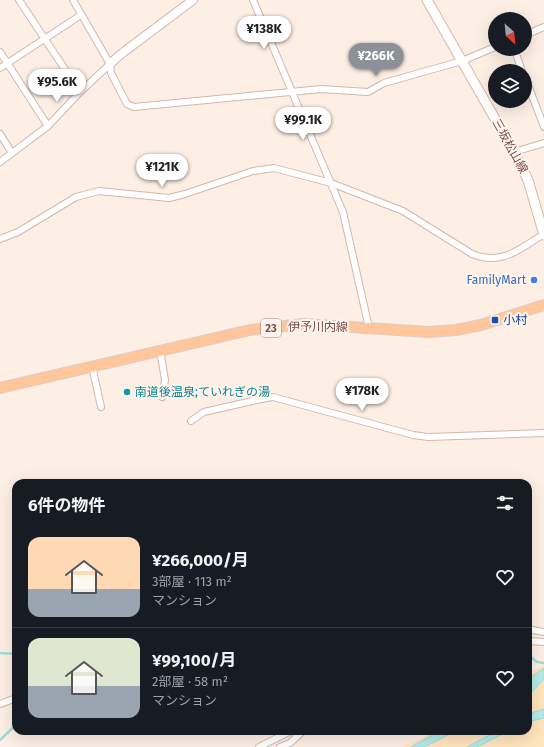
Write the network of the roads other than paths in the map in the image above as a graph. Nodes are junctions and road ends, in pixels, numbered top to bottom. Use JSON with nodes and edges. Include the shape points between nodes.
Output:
{"nodes":[{"id":1,"x":19,"y":0,"type":"edge"},
{"id":2,"x":73,"y":0,"type":"edge"},
{"id":3,"x":193,"y":0,"type":"edge"},
{"id":4,"x":253,"y":0,"type":"edge"},
{"id":5,"x":427,"y":0,"type":"edge"},
{"id":6,"x":81,"y":15,"type":"junction"},
{"id":7,"x":544,"y":27,"type":"edge"},
{"id":8,"x":532,"y":31,"type":"edge"},
{"id":9,"x":45,"y":38,"type":"junction"},
{"id":10,"x":488,"y":50,"type":"edge"},
{"id":11,"x":0,"y":52,"type":"edge"},
{"id":12,"x":462,"y":61,"type":"junction"},
{"id":13,"x":7,"y":63,"type":"junction"},
{"id":14,"x":110,"y":64,"type":"junction"},
{"id":15,"x":0,"y":68,"type":"edge"},
{"id":16,"x":80,"y":92,"type":"junction"},
{"id":17,"x":292,"y":92,"type":"junction"},
{"id":18,"x":532,"y":95,"type":"edge"},
{"id":19,"x":48,"y":126,"type":"junction"},
{"id":20,"x":544,"y":127,"type":"edge"},
{"id":21,"x":0,"y":134,"type":"edge"},
{"id":22,"x":544,"y":143,"type":"edge"},
{"id":23,"x":514,"y":152,"type":"junction"},
{"id":24,"x":12,"y":153,"type":"junction"},
{"id":25,"x":0,"y":162,"type":"edge"},
{"id":26,"x":331,"y":183,"type":"junction"},
{"id":27,"x":544,"y":234,"type":"edge"},
{"id":28,"x":0,"y":239,"type":"edge"},
{"id":29,"x":544,"y":306,"type":"edge"},
{"id":30,"x":369,"y":328,"type":"junction"},
{"id":31,"x":160,"y":350,"type":"junction"},
{"id":32,"x":92,"y":366,"type":"junction"},
{"id":33,"x":0,"y":388,"type":"edge"},
{"id":34,"x":162,"y":397,"type":"dead end"},
{"id":35,"x":101,"y":407,"type":"dead end"},
{"id":36,"x":191,"y":421,"type":"dead end"},
{"id":37,"x":544,"y":433,"type":"edge"},
{"id":38,"x":532,"y":630,"type":"edge"},
{"id":39,"x":544,"y":632,"type":"edge"},
{"id":40,"x":532,"y":641,"type":"edge"},
{"id":41,"x":544,"y":642,"type":"edge"},
{"id":42,"x":12,"y":700,"type":"edge"},
{"id":43,"x":0,"y":704,"type":"edge"},
{"id":44,"x":283,"y":735,"type":"edge"},
{"id":45,"x":299,"y":735,"type":"edge"},
{"id":46,"x":259,"y":747,"type":"edge"},
{"id":47,"x":280,"y":747,"type":"edge"}],
"edges":[{"from":1,"to":9,"type":"street"},
{"from":2,"to":6,"type":"street"},
{"from":3,"to":14,"type":"street"},
{"from":4,"to":17,"type":"street"},
{"from":5,"to":12,"type":"main road","name":"三坂松山線"},
{"from":6,"to":9,"type":"street"},
{"from":6,"to":14,"type":"street"},
{"from":7,"to":8,"type":"street"},
{"from":9,"to":13,"type":"street"},
{"from":9,"to":16,"type":"street"},
{"from":10,"to":12,"type":"street"},
{"from":11,"to":13,"type":"street"},
{"from":12,"to":17,"type":"street","via":[[384,83],[368,92],[322,89]]},
{"from":12,"to":23,"type":"main road","name":"三坂松山線"},
{"from":13,"to":15,"type":"street"},
{"from":13,"to":19,"type":"street"},
{"from":14,"to":16,"type":"street"},
{"from":14,"to":17,"type":"street","via":[[111,73],[127,104],[134,107]]},
{"from":16,"to":19,"type":"street"},
{"from":17,"to":26,"type":"street"},
{"from":18,"to":20,"type":"street"},
{"from":19,"to":24,"type":"street"},
{"from":21,"to":24,"type":"street"},
{"from":22,"to":23,"type":"street"},
{"from":23,"to":27,"type":"main road","name":"三坂松山線","via":[[528,180]]},
{"from":24,"to":25,"type":"street"},
{"from":26,"to":27,"type":"street","via":[[403,211],[472,254],[484,258],[510,255]]},
{"from":26,"to":28,"type":"street","via":[[274,168],[253,170],[169,198],[98,191],[76,197],[18,232]]},
{"from":26,"to":30,"type":"street","via":[[343,212]]},
{"from":29,"to":30,"type":"main road","name":"伊予川内線","number":"23","via":[[456,330],[429,332]]},
{"from":30,"to":31,"type":"main road","name":"伊予川内線","number":"23","via":[[303,324],[250,330]]},
{"from":31,"to":32,"type":"main road","name":"伊予川内線","number":"23"},
{"from":31,"to":34,"type":"street","via":[[165,380]]},
{"from":32,"to":33,"type":"main road","name":"伊予川内線","number":"23"},
{"from":32,"to":35,"type":"street"},
{"from":36,"to":37,"type":"street","via":[[204,412],[273,397],[428,437]]},
{"from":38,"to":39,"type":"street"},
{"from":40,"to":41,"type":"street"},
{"from":42,"to":43,"type":"street"},
{"from":44,"to":46,"type":"street"},
{"from":45,"to":47,"type":"street","via":[[290,743]]}]}
